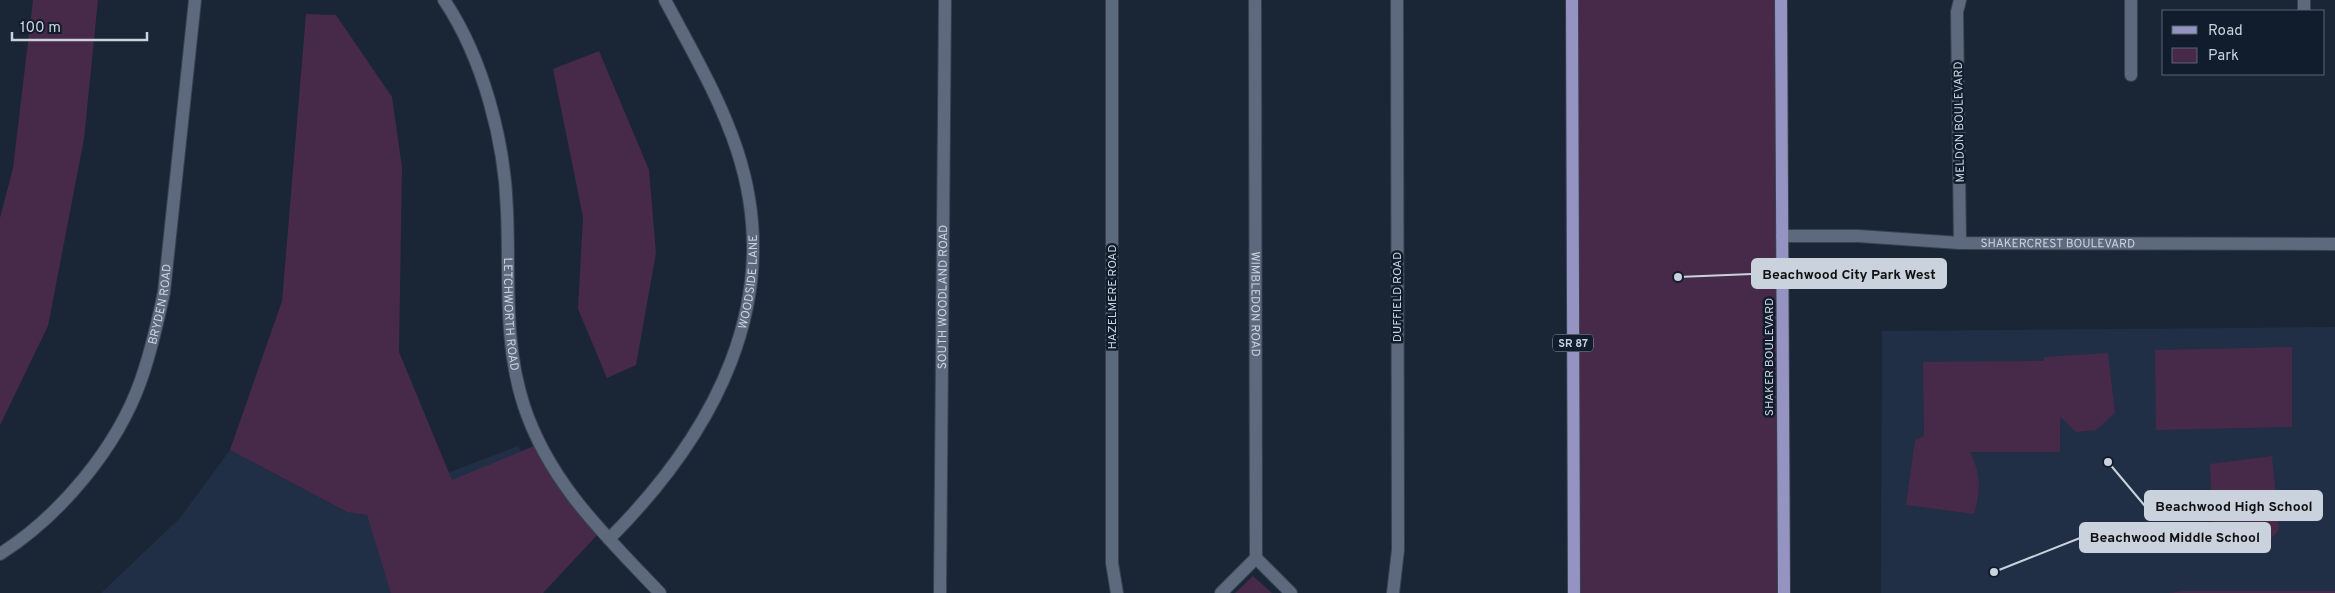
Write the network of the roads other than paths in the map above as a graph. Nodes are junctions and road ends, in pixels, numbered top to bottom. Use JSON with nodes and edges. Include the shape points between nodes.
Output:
{"nodes":[{"id":1,"x":195,"y":0,"type":"edge"},
{"id":2,"x":460,"y":0,"type":"edge"},
{"id":3,"x":665,"y":0,"type":"edge"},
{"id":4,"x":945,"y":0,"type":"edge"},
{"id":5,"x":1112,"y":0,"type":"edge"},
{"id":6,"x":1255,"y":0,"type":"edge"},
{"id":7,"x":1397,"y":0,"type":"edge"},
{"id":8,"x":1572,"y":0,"type":"edge"},
{"id":9,"x":1781,"y":0,"type":"edge"},
{"id":10,"x":1960,"y":0,"type":"edge"},
{"id":11,"x":2131,"y":0,"type":"edge"},
{"id":12,"x":447,"y":4,"type":"edge"},
{"id":13,"x":2131,"y":75,"type":"dead end"},
{"id":14,"x":1782,"y":236,"type":"junction"},
{"id":15,"x":1960,"y":244,"type":"junction"},
{"id":16,"x":2335,"y":244,"type":"edge"},
{"id":17,"x":609,"y":539,"type":"junction"},
{"id":18,"x":0,"y":554,"type":"edge"},
{"id":19,"x":1256,"y":558,"type":"junction"},
{"id":20,"x":660,"y":593,"type":"edge"},
{"id":21,"x":940,"y":593,"type":"edge"},
{"id":22,"x":1117,"y":593,"type":"edge"},
{"id":23,"x":1221,"y":593,"type":"edge"},
{"id":24,"x":1291,"y":593,"type":"edge"},
{"id":25,"x":1393,"y":593,"type":"edge"},
{"id":26,"x":1574,"y":593,"type":"edge"},
{"id":27,"x":1784,"y":593,"type":"edge"}],
"edges":[{"from":1,"to":18,"type":"street","name":"BRYDEN ROAD","via":[[164,292],[140,381],[122,421],[78,485],[34,529]]},
{"from":2,"to":12,"type":"street"},
{"from":3,"to":17,"type":"street","name":"WOODSIDE LANE","via":[[724,112],[738,152],[747,188],[752,261],[741,332],[730,366],[698,430],[653,493]]},
{"from":4,"to":21,"type":"street","name":"SOUTH WOODLAND ROAD"},
{"from":5,"to":22,"type":"street","name":"HAZELMERE ROAD","via":[[1112,563]]},
{"from":6,"to":19,"type":"street","name":"WIMBLEDON ROAD"},
{"from":7,"to":25,"type":"street","name":"DUFFIELD ROAD","via":[[1398,550]]},
{"from":8,"to":26,"type":"main road","number":"SR 87"},
{"from":9,"to":14,"type":"main road","name":"SHAKER BOULEVARD"},
{"from":10,"to":15,"type":"street","name":"MELDON BOULEVARD"},
{"from":11,"to":13,"type":"street"},
{"from":12,"to":17,"type":"street","name":"LETCHWORTH ROAD","via":[[467,42],[500,144],[506,178],[508,323],[513,364],[524,406],[555,473],[580,508]]},
{"from":14,"to":15,"type":"street","name":"SHAKERCREST BOULEVARD","via":[[1858,236]]},
{"from":14,"to":27,"type":"main road","name":"SHAKER BOULEVARD"},
{"from":15,"to":16,"type":"street","name":"SHAKERCREST BOULEVARD"},
{"from":17,"to":20,"type":"street","name":"LETCHWORTH ROAD"},
{"from":19,"to":23,"type":"street"},
{"from":19,"to":24,"type":"street"}]}
